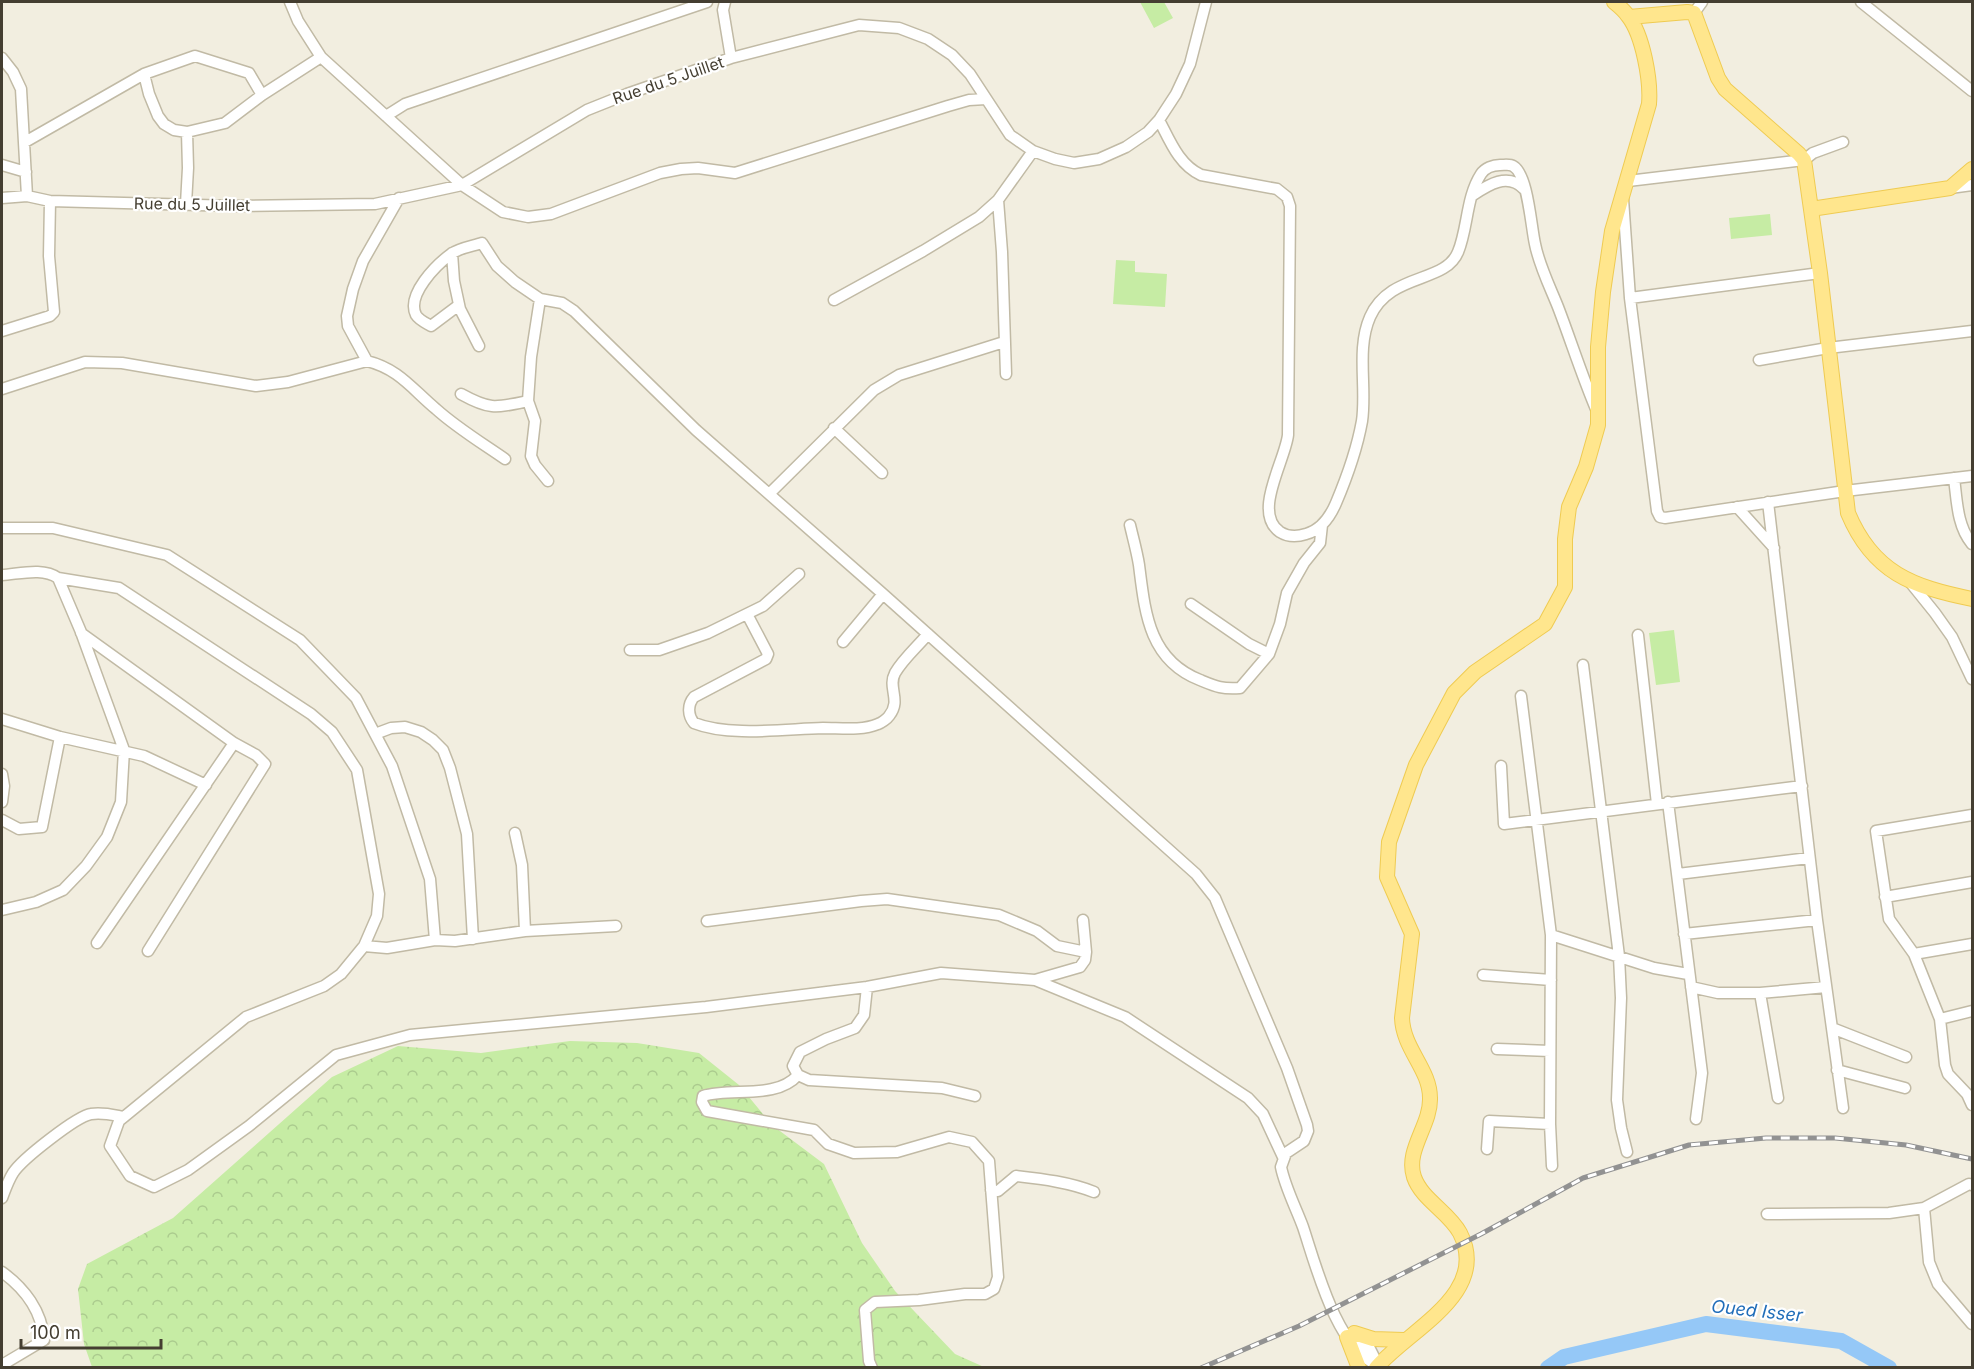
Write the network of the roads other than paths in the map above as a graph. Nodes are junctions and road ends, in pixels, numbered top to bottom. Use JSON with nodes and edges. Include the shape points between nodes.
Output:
{"nodes":[{"id":1,"x":290,"y":2,"type":"edge"},
{"id":2,"x":707,"y":2,"type":"edge"},
{"id":3,"x":725,"y":2,"type":"edge"},
{"id":4,"x":1206,"y":2,"type":"edge"},
{"id":5,"x":1614,"y":2,"type":"edge"},
{"id":6,"x":1861,"y":2,"type":"edge"},
{"id":7,"x":1698,"y":7,"type":"edge"},
{"id":8,"x":1629,"y":17,"type":"junction"},
{"id":9,"x":321,"y":57,"type":"junction"},
{"id":10,"x":2,"y":58,"type":"edge"},
{"id":11,"x":731,"y":58,"type":"junction"},
{"id":12,"x":144,"y":74,"type":"junction"},
{"id":13,"x":1972,"y":91,"type":"edge"},
{"id":14,"x":262,"y":95,"type":"junction"},
{"id":15,"x":986,"y":99,"type":"junction"},
{"id":16,"x":386,"y":116,"type":"junction"},
{"id":17,"x":1159,"y":120,"type":"junction"},
{"id":18,"x":187,"y":132,"type":"junction"},
{"id":19,"x":25,"y":141,"type":"junction"},
{"id":20,"x":1843,"y":142,"type":"dead end"},
{"id":21,"x":1033,"y":151,"type":"junction"},
{"id":22,"x":1804,"y":160,"type":"junction"},
{"id":23,"x":2,"y":165,"type":"edge"},
{"id":24,"x":1972,"y":169,"type":"edge"},
{"id":25,"x":26,"y":172,"type":"junction"},
{"id":26,"x":1628,"y":181,"type":"junction"},
{"id":27,"x":462,"y":185,"type":"junction"},
{"id":28,"x":1972,"y":185,"type":"edge"},
{"id":29,"x":1950,"y":188,"type":"junction"},
{"id":30,"x":1526,"y":192,"type":"junction"},
{"id":31,"x":1473,"y":195,"type":"junction"},
{"id":32,"x":27,"y":196,"type":"junction"},
{"id":33,"x":2,"y":198,"type":"edge"},
{"id":34,"x":399,"y":198,"type":"junction"},
{"id":35,"x":1623,"y":198,"type":"junction"},
{"id":36,"x":998,"y":200,"type":"junction"},
{"id":37,"x":50,"y":201,"type":"junction"},
{"id":38,"x":186,"y":204,"type":"junction"},
{"id":39,"x":1811,"y":209,"type":"junction"},
{"id":40,"x":452,"y":253,"type":"junction"},
{"id":41,"x":1820,"y":273,"type":"junction"},
{"id":42,"x":1630,"y":298,"type":"junction"},
{"id":43,"x":540,"y":299,"type":"junction"},
{"id":44,"x":834,"y":300,"type":"dead end"},
{"id":45,"x":459,"y":305,"type":"junction"},
{"id":46,"x":2,"y":331,"type":"edge"},
{"id":47,"x":1972,"y":331,"type":"edge"},
{"id":48,"x":1004,"y":342,"type":"junction"},
{"id":49,"x":479,"y":346,"type":"dead end"},
{"id":50,"x":1828,"y":348,"type":"junction"},
{"id":51,"x":1759,"y":360,"type":"dead end"},
{"id":52,"x":367,"y":362,"type":"junction"},
{"id":53,"x":1006,"y":374,"type":"dead end"},
{"id":54,"x":2,"y":389,"type":"edge"},
{"id":55,"x":460,"y":394,"type":"dead end"},
{"id":56,"x":528,"y":401,"type":"junction"},
{"id":57,"x":1599,"y":414,"type":"junction"},
{"id":58,"x":834,"y":428,"type":"junction"},
{"id":59,"x":505,"y":459,"type":"dead end"},
{"id":60,"x":882,"y":473,"type":"dead end"},
{"id":61,"x":1972,"y":476,"type":"edge"},
{"id":62,"x":1954,"y":478,"type":"junction"},
{"id":63,"x":548,"y":481,"type":"dead end"},
{"id":64,"x":1845,"y":491,"type":"junction"},
{"id":65,"x":769,"y":494,"type":"junction"},
{"id":66,"x":1768,"y":502,"type":"junction"},
{"id":67,"x":1737,"y":507,"type":"junction"},
{"id":68,"x":1130,"y":525,"type":"dead end"},
{"id":69,"x":1323,"y":525,"type":"junction"},
{"id":70,"x":2,"y":528,"type":"edge"},
{"id":71,"x":1972,"y":544,"type":"edge"},
{"id":72,"x":1774,"y":548,"type":"junction"},
{"id":73,"x":799,"y":574,"type":"dead end"},
{"id":74,"x":2,"y":576,"type":"edge"},
{"id":75,"x":58,"y":578,"type":"junction"},
{"id":76,"x":1910,"y":582,"type":"junction"},
{"id":77,"x":883,"y":594,"type":"junction"},
{"id":78,"x":1972,"y":599,"type":"edge"},
{"id":79,"x":1191,"y":604,"type":"dead end"},
{"id":80,"x":747,"y":614,"type":"junction"},
{"id":81,"x":81,"y":632,"type":"junction"},
{"id":82,"x":928,"y":634,"type":"junction"},
{"id":83,"x":1638,"y":635,"type":"dead end"},
{"id":84,"x":843,"y":642,"type":"dead end"},
{"id":85,"x":630,"y":650,"type":"dead end"},
{"id":86,"x":1269,"y":654,"type":"junction"},
{"id":87,"x":1583,"y":665,"type":"dead end"},
{"id":88,"x":1972,"y":679,"type":"edge"},
{"id":89,"x":1521,"y":696,"type":"dead end"},
{"id":90,"x":2,"y":718,"type":"edge"},
{"id":91,"x":375,"y":734,"type":"junction"},
{"id":92,"x":60,"y":737,"type":"junction"},
{"id":93,"x":234,"y":743,"type":"junction"},
{"id":94,"x":124,"y":750,"type":"junction"},
{"id":95,"x":1501,"y":766,"type":"dead end"},
{"id":96,"x":2,"y":774,"type":"edge"},
{"id":97,"x":206,"y":785,"type":"junction"},
{"id":98,"x":1802,"y":786,"type":"junction"},
{"id":99,"x":2,"y":802,"type":"edge"},
{"id":100,"x":1663,"y":803,"type":"junction"},
{"id":101,"x":1600,"y":810,"type":"junction"},
{"id":102,"x":1972,"y":815,"type":"edge"},
{"id":103,"x":1536,"y":819,"type":"junction"},
{"id":104,"x":2,"y":820,"type":"edge"},
{"id":105,"x":514,"y":833,"type":"dead end"},
{"id":106,"x":1809,"y":858,"type":"junction"},
{"id":107,"x":1678,"y":874,"type":"junction"},
{"id":108,"x":1972,"y":882,"type":"edge"},
{"id":109,"x":1885,"y":897,"type":"junction"},
{"id":110,"x":2,"y":910,"type":"edge"},
{"id":111,"x":1083,"y":920,"type":"dead end"},
{"id":112,"x":707,"y":921,"type":"dead end"},
{"id":113,"x":1817,"y":921,"type":"junction"},
{"id":114,"x":616,"y":926,"type":"dead end"},
{"id":115,"x":525,"y":931,"type":"junction"},
{"id":116,"x":1684,"y":934,"type":"junction"},
{"id":117,"x":1551,"y":935,"type":"junction"},
{"id":118,"x":473,"y":939,"type":"junction"},
{"id":119,"x":435,"y":940,"type":"junction"},
{"id":120,"x":97,"y":943,"type":"dead end"},
{"id":121,"x":1972,"y":944,"type":"edge"},
{"id":122,"x":364,"y":946,"type":"junction"},
{"id":123,"x":148,"y":951,"type":"dead end"},
{"id":124,"x":1086,"y":952,"type":"junction"},
{"id":125,"x":1914,"y":954,"type":"junction"},
{"id":126,"x":1619,"y":956,"type":"junction"},
{"id":127,"x":1688,"y":974,"type":"junction"},
{"id":128,"x":1483,"y":975,"type":"dead end"},
{"id":129,"x":1035,"y":980,"type":"junction"},
{"id":130,"x":1551,"y":980,"type":"junction"},
{"id":131,"x":867,"y":987,"type":"junction"},
{"id":132,"x":1691,"y":987,"type":"junction"},
{"id":133,"x":1826,"y":987,"type":"junction"},
{"id":134,"x":1760,"y":993,"type":"junction"},
{"id":135,"x":1972,"y":1011,"type":"edge"},
{"id":136,"x":1940,"y":1019,"type":"junction"},
{"id":137,"x":1832,"y":1028,"type":"junction"},
{"id":138,"x":1497,"y":1049,"type":"dead end"},
{"id":139,"x":1550,"y":1051,"type":"junction"},
{"id":140,"x":1905,"y":1057,"type":"dead end"},
{"id":141,"x":1838,"y":1070,"type":"junction"},
{"id":142,"x":798,"y":1075,"type":"junction"},
{"id":143,"x":1905,"y":1088,"type":"dead end"},
{"id":144,"x":1970,"y":1089,"type":"edge"},
{"id":145,"x":975,"y":1096,"type":"dead end"},
{"id":146,"x":1778,"y":1098,"type":"dead end"},
{"id":147,"x":1972,"y":1105,"type":"edge"},
{"id":148,"x":1843,"y":1108,"type":"dead end"},
{"id":149,"x":124,"y":1117,"type":"junction"},
{"id":150,"x":1696,"y":1119,"type":"dead end"},
{"id":151,"x":1550,"y":1124,"type":"junction"},
{"id":152,"x":1488,"y":1149,"type":"dead end"},
{"id":153,"x":1627,"y":1152,"type":"dead end"},
{"id":154,"x":1283,"y":1157,"type":"junction"},
{"id":155,"x":1552,"y":1166,"type":"dead end"},
{"id":156,"x":1972,"y":1185,"type":"edge"},
{"id":157,"x":991,"y":1190,"type":"junction"},
{"id":158,"x":1094,"y":1192,"type":"dead end"},
{"id":159,"x":2,"y":1198,"type":"edge"},
{"id":160,"x":1924,"y":1208,"type":"junction"},
{"id":161,"x":1767,"y":1214,"type":"dead end"},
{"id":162,"x":2,"y":1272,"type":"edge"},
{"id":163,"x":1972,"y":1324,"type":"edge"},
{"id":164,"x":1350,"y":1335,"type":"junction"},
{"id":165,"x":1404,"y":1340,"type":"junction"},
{"id":166,"x":2,"y":1365,"type":"edge"},
{"id":167,"x":1377,"y":1366,"type":"edge"},
{"id":168,"x":872,"y":1368,"type":"edge"},
{"id":169,"x":1359,"y":1368,"type":"edge"}],
"edges":[{"from":1,"to":9,"type":"street","via":[[297,21]]},
{"from":2,"to":16,"type":"street","via":[[405,104]]},
{"from":3,"to":11,"type":"street"},
{"from":4,"to":17,"type":"street","name":"Rue du 5 Juillet","via":[[1190,64]]},
{"from":5,"to":8,"type":"main road"},
{"from":6,"to":13,"type":"street"},
{"from":7,"to":8,"type":"main road"},
{"from":7,"to":22,"type":"main road","via":[[1718,78],[1725,89]]},
{"from":8,"to":26,"type":"main road","via":[[1643,51],[1651,88]]},
{"from":9,"to":14,"type":"street"},
{"from":9,"to":16,"type":"street"},
{"from":10,"to":19,"type":"street","via":[[21,89]]},
{"from":11,"to":15,"type":"street","name":"Rue du 5 Juillet","via":[[859,26],[899,28],[928,39],[952,55]]},
{"from":11,"to":27,"type":"street","name":"Rue du 5 Juillet","via":[[586,110]]},
{"from":12,"to":14,"type":"street","via":[[195,56],[249,73]]},
{"from":12,"to":18,"type":"street","via":[[158,116],[174,130]]},
{"from":12,"to":19,"type":"street"},
{"from":14,"to":18,"type":"street","via":[[225,123]]},
{"from":15,"to":21,"type":"street","name":"Rue du 5 Juillet","via":[[1010,135]]},
{"from":15,"to":27,"type":"street","via":[[948,106],[735,173],[698,168],[660,173],[551,214],[528,218],[504,212]]},
{"from":16,"to":27,"type":"street"},
{"from":17,"to":21,"type":"street","name":"Rue du 5 Juillet","via":[[1126,147],[1099,159],[1074,163]]},
{"from":17,"to":69,"type":"street","via":[[1182,162],[1191,170],[1277,189],[1287,197],[1288,435],[1268,508],[1270,520],[1286,536],[1311,533]]},
{"from":18,"to":38,"type":"street"},
{"from":19,"to":25,"type":"street"},
{"from":20,"to":22,"type":"street"},
{"from":21,"to":36,"type":"street"},
{"from":22,"to":26,"type":"street"},
{"from":22,"to":39,"type":"main road"},
{"from":23,"to":25,"type":"street"},
{"from":24,"to":29,"type":"main road"},
{"from":25,"to":32,"type":"street"},
{"from":26,"to":35,"type":"main road"},
{"from":27,"to":34,"type":"street","name":"Rue du 5 Juillet"},
{"from":28,"to":29,"type":"street"},
{"from":29,"to":39,"type":"main road"},
{"from":30,"to":31,"type":"street","via":[[1511,180],[1495,182]]},
{"from":30,"to":31,"type":"street","via":[[1516,168],[1494,165],[1481,173]]},
{"from":30,"to":57,"type":"street","via":[[1536,251]]},
{"from":31,"to":69,"type":"street","via":[[1458,253],[1451,264],[1388,292],[1370,318],[1364,343],[1362,421],[1339,495]]},
{"from":32,"to":33,"type":"street","name":"Rue du 5 Juillet"},
{"from":32,"to":37,"type":"street","name":"Rue du 5 Juillet"},
{"from":34,"to":38,"type":"street","name":"Rue du 5 Juillet","via":[[375,204]]},
{"from":34,"to":52,"type":"street","via":[[363,261],[347,316],[348,326]]},
{"from":35,"to":42,"type":"street"},
{"from":35,"to":57,"type":"main road","via":[[1612,231],[1603,292],[1598,347]]},
{"from":36,"to":44,"type":"street","via":[[979,217]]},
{"from":36,"to":48,"type":"street"},
{"from":37,"to":38,"type":"street","name":"Rue du 5 Juillet"},
{"from":37,"to":46,"type":"street","via":[[54,312]]},
{"from":39,"to":41,"type":"main road"},
{"from":40,"to":43,"type":"street","via":[[482,243],[497,266]]},
{"from":40,"to":45,"type":"street"},
{"from":40,"to":45,"type":"street","via":[[422,283],[413,305],[417,317],[431,326]]},
{"from":41,"to":42,"type":"street"},
{"from":41,"to":50,"type":"main road"},
{"from":42,"to":67,"type":"street","via":[[1660,517]]},
{"from":43,"to":56,"type":"street"},
{"from":43,"to":65,"type":"street","via":[[561,303],[574,311],[696,430]]},
{"from":45,"to":49,"type":"street"},
{"from":47,"to":50,"type":"street"},
{"from":48,"to":53,"type":"street"},
{"from":48,"to":58,"type":"street","via":[[899,375],[874,390]]},
{"from":50,"to":51,"type":"street"},
{"from":50,"to":64,"type":"main road"},
{"from":52,"to":54,"type":"street","via":[[256,386],[122,363],[84,362]]},
{"from":52,"to":59,"type":"street","via":[[391,369],[436,409]]},
{"from":55,"to":56,"type":"street","via":[[486,406]]},
{"from":56,"to":63,"type":"street","via":[[535,421],[531,456]]},
{"from":57,"to":165,"type":"main road","via":[[1586,467],[1569,507],[1564,587],[1556,605],[1545,624],[1475,672],[1454,693],[1416,765],[1389,842],[1387,877],[1412,934],[1402,1031],[1428,1083],[1431,1098],[1416,1146],[1413,1176],[1460,1232],[1468,1261],[1452,1299]]},
{"from":58,"to":60,"type":"street"},
{"from":58,"to":65,"type":"street"},
{"from":61,"to":62,"type":"street"},
{"from":62,"to":64,"type":"street"},
{"from":62,"to":71,"type":"street","via":[[1960,521]]},
{"from":64,"to":66,"type":"street"},
{"from":64,"to":76,"type":"main road","via":[[1848,513],[1869,551],[1884,567]]},
{"from":65,"to":77,"type":"street"},
{"from":66,"to":67,"type":"street"},
{"from":66,"to":72,"type":"street"},
{"from":67,"to":72,"type":"street"},
{"from":68,"to":86,"type":"street","via":[[1149,626],[1165,656],[1188,675],[1221,689],[1240,688]]},
{"from":69,"to":86,"type":"street","via":[[1320,543],[1287,593]]},
{"from":70,"to":91,"type":"street","via":[[53,528],[167,555],[300,640],[356,698]]},
{"from":72,"to":98,"type":"street"},
{"from":73,"to":80,"type":"street","via":[[771,601]]},
{"from":74,"to":75,"type":"street","via":[[43,572]]},
{"from":75,"to":81,"type":"street"},
{"from":75,"to":122,"type":"street","via":[[119,588],[311,714],[332,732],[357,771],[379,894],[378,916]]},
{"from":76,"to":78,"type":"main road"},
{"from":76,"to":88,"type":"street","via":[[1952,637]]},
{"from":77,"to":82,"type":"street"},
{"from":77,"to":84,"type":"street"},
{"from":79,"to":86,"type":"street"},
{"from":80,"to":82,"type":"street","via":[[768,654],[766,659],[694,698],[689,712],[694,723],[713,729],[753,731],[879,724],[889,717],[895,705],[895,673]]},
{"from":80,"to":85,"type":"street","via":[[673,646]]},
{"from":81,"to":93,"type":"street"},
{"from":81,"to":94,"type":"street"},
{"from":82,"to":154,"type":"street","via":[[1196,874],[1215,898],[1307,1125],[1304,1141]]},
{"from":83,"to":100,"type":"street"},
{"from":87,"to":101,"type":"street"},
{"from":89,"to":103,"type":"street"},
{"from":90,"to":92,"type":"street"},
{"from":91,"to":118,"type":"street","via":[[405,727],[421,732],[443,750],[467,834]]},
{"from":91,"to":119,"type":"street","via":[[392,766],[430,879]]},
{"from":92,"to":94,"type":"street"},
{"from":92,"to":104,"type":"street","via":[[42,827],[19,829]]},
{"from":93,"to":97,"type":"street"},
{"from":93,"to":123,"type":"street","via":[[265,764]]},
{"from":94,"to":97,"type":"street"},
{"from":94,"to":110,"type":"street","via":[[121,802],[107,837],[86,866],[63,890]]},
{"from":95,"to":103,"type":"street","via":[[1504,824]]},
{"from":96,"to":99,"type":"street"},
{"from":97,"to":120,"type":"street"},
{"from":98,"to":100,"type":"street"},
{"from":98,"to":106,"type":"street"},
{"from":100,"to":101,"type":"street"},
{"from":100,"to":107,"type":"street"},
{"from":101,"to":103,"type":"street"},
{"from":101,"to":126,"type":"street"},
{"from":102,"to":109,"type":"street","via":[[1876,831]]},
{"from":103,"to":117,"type":"street"},
{"from":105,"to":115,"type":"street","via":[[522,865]]},
{"from":106,"to":107,"type":"street"},
{"from":106,"to":113,"type":"street"},
{"from":107,"to":116,"type":"street"},
{"from":108,"to":109,"type":"street"},
{"from":109,"to":125,"type":"street","via":[[1889,919]]},
{"from":111,"to":124,"type":"street"},
{"from":112,"to":124,"type":"street","via":[[887,899],[999,915],[1037,931],[1057,946]]},
{"from":113,"to":116,"type":"street"},
{"from":113,"to":133,"type":"street"},
{"from":114,"to":115,"type":"street"},
{"from":115,"to":118,"type":"street"},
{"from":116,"to":127,"type":"street"},
{"from":117,"to":126,"type":"street"},
{"from":117,"to":130,"type":"street"},
{"from":118,"to":119,"type":"street"},
{"from":119,"to":122,"type":"street","via":[[387,948]]},
{"from":121,"to":125,"type":"street"},
{"from":122,"to":149,"type":"street","via":[[341,974],[324,986],[246,1017]]},
{"from":124,"to":129,"type":"street","via":[[1080,967]]},
{"from":125,"to":136,"type":"street"},
{"from":126,"to":127,"type":"street"},
{"from":126,"to":153,"type":"street","via":[[1617,1100]]},
{"from":127,"to":132,"type":"street"},
{"from":128,"to":130,"type":"street"},
{"from":129,"to":131,"type":"street","via":[[941,973]]},
{"from":129,"to":154,"type":"street","via":[[1125,1017],[1248,1098],[1263,1114]]},
{"from":130,"to":139,"type":"street"},
{"from":131,"to":142,"type":"street","via":[[864,1015],[855,1028],[800,1052],[793,1065]]},
{"from":131,"to":149,"type":"street","via":[[706,1007],[410,1035],[336,1055],[249,1126],[188,1170],[154,1187],[130,1176],[110,1146]]},
{"from":132,"to":134,"type":"street","via":[[1718,993]]},
{"from":132,"to":150,"type":"street","via":[[1702,1072]]},
{"from":133,"to":134,"type":"street"},
{"from":133,"to":137,"type":"street"},
{"from":134,"to":146,"type":"street"},
{"from":135,"to":136,"type":"street"},
{"from":136,"to":144,"type":"street","via":[[1948,1074]]},
{"from":137,"to":140,"type":"street"},
{"from":137,"to":141,"type":"street"},
{"from":138,"to":139,"type":"street"},
{"from":139,"to":151,"type":"street"},
{"from":141,"to":143,"type":"street"},
{"from":141,"to":148,"type":"street"},
{"from":142,"to":145,"type":"street","via":[[809,1080],[942,1088]]},
{"from":142,"to":157,"type":"street","via":[[790,1083],[771,1089],[714,1092],[703,1096],[702,1102],[707,1111],[814,1130],[828,1144],[854,1153],[897,1152],[950,1137],[972,1142],[989,1161]]},
{"from":144,"to":147,"type":"street"},
{"from":149,"to":159,"type":"street","via":[[88,1114],[28,1156],[14,1172]]},
{"from":151,"to":152,"type":"street","via":[[1489,1121]]},
{"from":151,"to":155,"type":"street"},
{"from":154,"to":164,"type":"street","via":[[1282,1172],[1328,1301]]},
{"from":156,"to":160,"type":"street"},
{"from":157,"to":158,"type":"street","via":[[998,1191],[1016,1176]]},
{"from":157,"to":168,"type":"street","via":[[998,1277],[994,1289],[985,1294],[875,1302],[865,1310]]},
{"from":160,"to":161,"type":"street","via":[[1889,1213]]},
{"from":160,"to":163,"type":"street","via":[[1929,1262],[1938,1284]]},
{"from":162,"to":166,"type":"street","via":[[32,1301],[44,1340]]},
{"from":164,"to":165,"type":"main road"},
{"from":164,"to":167,"type":"street","via":[[1370,1349]]},
{"from":164,"to":169,"type":"main road"},
{"from":165,"to":167,"type":"main road"}]}
